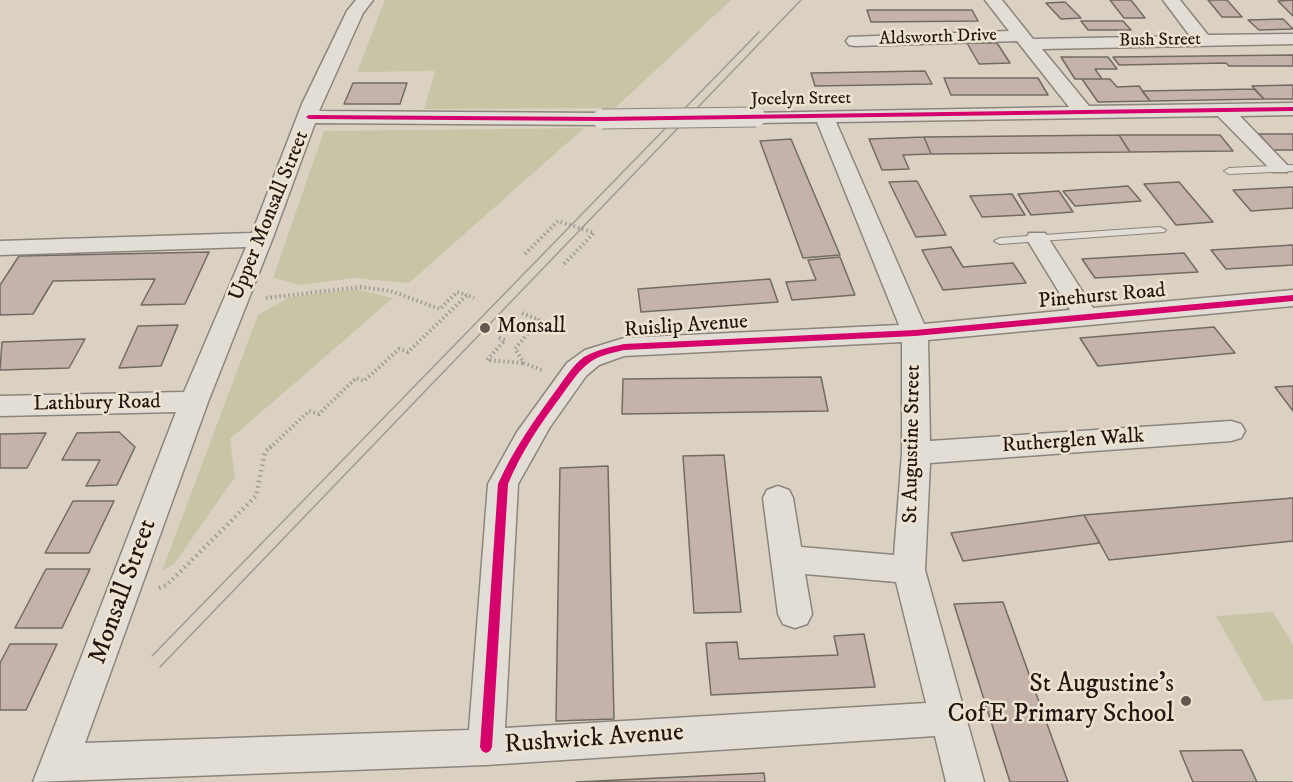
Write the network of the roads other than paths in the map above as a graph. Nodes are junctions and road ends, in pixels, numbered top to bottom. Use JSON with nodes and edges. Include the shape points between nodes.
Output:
{"nodes":[{"id":1,"x":365,"y":0,"type":"edge"},
{"id":2,"x":993,"y":0,"type":"edge"},
{"id":3,"x":1171,"y":0,"type":"edge"},
{"id":4,"x":1293,"y":39,"type":"edge"},
{"id":5,"x":1025,"y":40,"type":"junction"},
{"id":6,"x":855,"y":41,"type":"dead end"},
{"id":7,"x":1203,"y":41,"type":"junction"},
{"id":8,"x":1293,"y":109,"type":"edge"},
{"id":9,"x":1224,"y":111,"type":"junction"},
{"id":10,"x":1084,"y":113,"type":"junction"},
{"id":11,"x":824,"y":116,"type":"junction"},
{"id":12,"x":309,"y":117,"type":"junction"},
{"id":13,"x":1286,"y":168,"type":"edge"},
{"id":14,"x":1229,"y":171,"type":"dead end"},
{"id":15,"x":1160,"y":230,"type":"dead end"},
{"id":16,"x":1037,"y":238,"type":"junction"},
{"id":17,"x":261,"y":240,"type":"junction"},
{"id":18,"x":1000,"y":241,"type":"dead end"},
{"id":19,"x":0,"y":248,"type":"edge"},
{"id":20,"x":1293,"y":298,"type":"edge"},
{"id":21,"x":1086,"y":317,"type":"junction"},
{"id":22,"x":915,"y":333,"type":"junction"},
{"id":23,"x":194,"y":402,"type":"junction"},
{"id":24,"x":0,"y":406,"type":"edge"},
{"id":25,"x":1231,"y":431,"type":"dead end"},
{"id":26,"x":916,"y":453,"type":"junction"},
{"id":27,"x":778,"y":498,"type":"dead end"},
{"id":28,"x":786,"y":559,"type":"junction"},
{"id":29,"x":909,"y":570,"type":"junction"},
{"id":30,"x":795,"y":614,"type":"dead end"},
{"id":31,"x":948,"y":718,"type":"junction"},
{"id":32,"x":486,"y":747,"type":"junction"},
{"id":33,"x":56,"y":772,"type":"edge"},
{"id":34,"x":965,"y":782,"type":"edge"}],
"edges":[{"from":1,"to":12,"type":"street","name":"Upper Monsall Street","via":[[355,11]]},
{"from":2,"to":5,"type":"street"},
{"from":3,"to":7,"type":"street"},
{"from":4,"to":7,"type":"street","name":"Bush Street"},
{"from":5,"to":6,"type":"street","name":"Aldsworth Drive"},
{"from":5,"to":7,"type":"street","name":"Bush Street"},
{"from":5,"to":10,"type":"street"},
{"from":8,"to":9,"type":"street","name":"Jocelyn Street"},
{"from":9,"to":10,"type":"street","name":"Jocelyn Street"},
{"from":9,"to":13,"type":"street"},
{"from":10,"to":11,"type":"street","name":"Jocelyn Street"},
{"from":11,"to":12,"type":"street","name":"Jocelyn Street","bridge":true},
{"from":11,"to":22,"type":"street","name":"St Augustine Street"},
{"from":12,"to":17,"type":"street","name":"Upper Monsall Street"},
{"from":13,"to":14,"type":"lane"},
{"from":15,"to":16,"type":"lane"},
{"from":16,"to":18,"type":"lane"},
{"from":16,"to":21,"type":"street"},
{"from":17,"to":19,"type":"street"},
{"from":17,"to":23,"type":"street","name":"Upper Monsall Street"},
{"from":20,"to":21,"type":"street","name":"Pinehurst Road"},
{"from":21,"to":22,"type":"street","name":"Pinehurst Road"},
{"from":22,"to":26,"type":"street","name":"St Augustine Street"},
{"from":22,"to":32,"type":"street","name":"Ruislip Avenue","via":[[624,347],[587,360],[514,459],[503,484]]},
{"from":23,"to":24,"type":"street","name":"Lathbury Road"},
{"from":23,"to":33,"type":"street","name":"Monsall Street"},
{"from":25,"to":26,"type":"street","name":"Rutherglen Walk"},
{"from":26,"to":29,"type":"street","name":"St Augustine Street"},
{"from":27,"to":28,"type":"street"},
{"from":28,"to":29,"type":"street"},
{"from":28,"to":30,"type":"street"},
{"from":29,"to":31,"type":"street","name":"St Augustine Street"},
{"from":31,"to":32,"type":"street","name":"Rushwick Avenue"},
{"from":31,"to":34,"type":"street","name":"St Augustine Street"},
{"from":32,"to":33,"type":"street","name":"Rushwick Avenue"}]}
